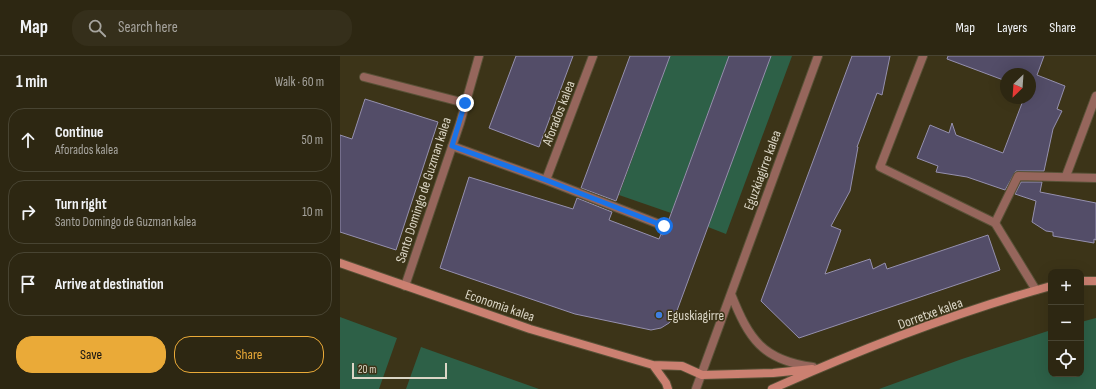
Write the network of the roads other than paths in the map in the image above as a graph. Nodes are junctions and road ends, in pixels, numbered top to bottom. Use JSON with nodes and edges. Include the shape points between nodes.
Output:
{"nodes":[{"id":1,"x":478,"y":56,"type":"edge"},
{"id":2,"x":593,"y":56,"type":"edge"},
{"id":3,"x":818,"y":56,"type":"edge"},
{"id":4,"x":923,"y":56,"type":"edge"},
{"id":5,"x":364,"y":77,"type":"dead end"},
{"id":6,"x":1096,"y":96,"type":"edge"},
{"id":7,"x":465,"y":103,"type":"junction"},
{"id":8,"x":452,"y":146,"type":"junction"},
{"id":9,"x":1066,"y":176,"type":"junction"},
{"id":10,"x":1096,"y":178,"type":"edge"},
{"id":11,"x":546,"y":180,"type":"junction"},
{"id":12,"x":995,"y":223,"type":"junction"},
{"id":13,"x":664,"y":226,"type":"dead end"},
{"id":14,"x":340,"y":263,"type":"edge"},
{"id":15,"x":1084,"y":281,"type":"edge"},
{"id":16,"x":1096,"y":281,"type":"edge"},
{"id":17,"x":405,"y":286,"type":"junction"},
{"id":18,"x":1048,"y":287,"type":"edge"},
{"id":19,"x":1036,"y":290,"type":"junction"},
{"id":20,"x":730,"y":294,"type":"junction"},
{"id":21,"x":653,"y":365,"type":"junction"},
{"id":22,"x":819,"y":368,"type":"junction"},
{"id":23,"x":702,"y":375,"type":"junction"},
{"id":24,"x":668,"y":389,"type":"edge"},
{"id":25,"x":696,"y":389,"type":"edge"},
{"id":26,"x":772,"y":389,"type":"edge"}],
"edges":[{"from":1,"to":7,"type":"street","name":"Santo Domingo de Guzman kalea"},
{"from":2,"to":11,"type":"street","name":"Aforados kalea"},
{"from":3,"to":20,"type":"street","name":"Eguzkiagirre kalea"},
{"from":4,"to":12,"type":"street","via":[[880,167]]},
{"from":5,"to":7,"type":"street"},
{"from":6,"to":9,"type":"street"},
{"from":7,"to":8,"type":"street","name":"Santo Domingo de Guzman kalea"},
{"from":8,"to":11,"type":"street"},
{"from":8,"to":17,"type":"street","name":"Santo Domingo de Guzman kalea"},
{"from":9,"to":10,"type":"street"},
{"from":9,"to":12,"type":"street","via":[[1018,176]]},
{"from":11,"to":13,"type":"street"},
{"from":12,"to":19,"type":"street"},
{"from":14,"to":17,"type":"street","name":"Economia kalea"},
{"from":15,"to":16,"type":"street"},
{"from":17,"to":21,"type":"street","name":"Economia kalea","via":[[530,329]]},
{"from":18,"to":19,"type":"street","name":"Dorretxe kalea"},
{"from":19,"to":22,"type":"street","name":"Dorretxe kalea","via":[[1013,296]]},
{"from":20,"to":22,"type":"street","via":[[746,329],[766,352],[798,365]]},
{"from":20,"to":23,"type":"street","name":"Eguzkiagirre kalea"},
{"from":21,"to":23,"type":"street","name":"Economia kalea","via":[[682,366]]},
{"from":21,"to":24,"type":"street"},
{"from":22,"to":23,"type":"street","name":"Dorretxe kalea","via":[[773,373]]},
{"from":22,"to":26,"type":"street","name":"Dorretxe kalea"},
{"from":23,"to":25,"type":"street","name":"Eguzkiagirre kalea"}]}
